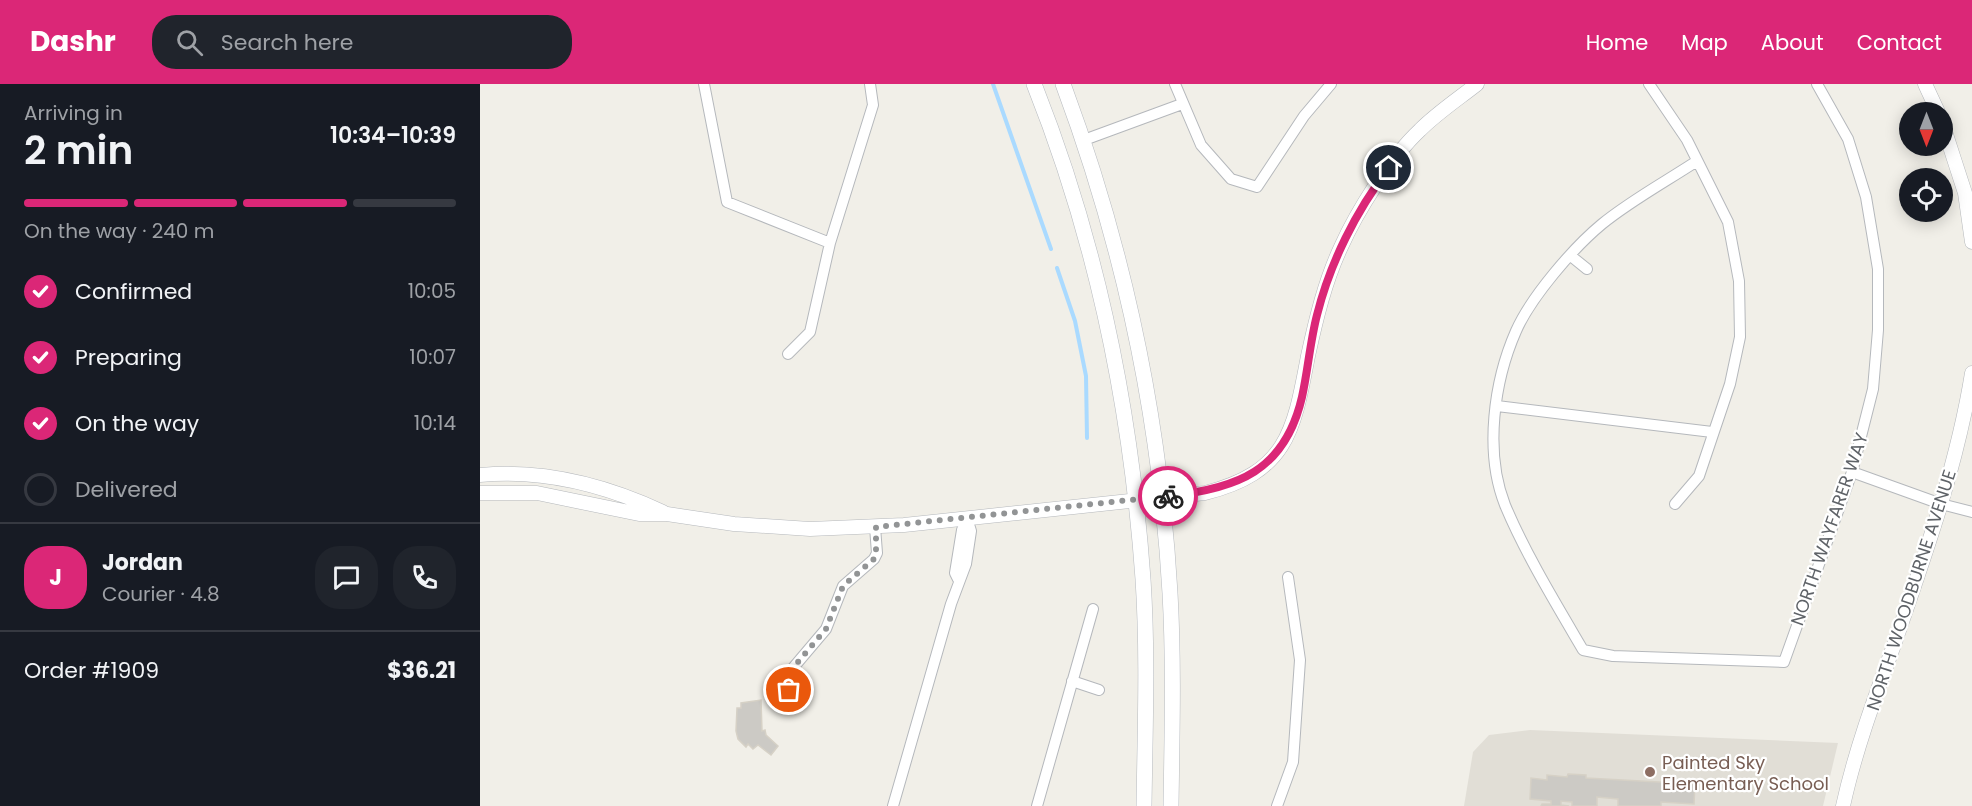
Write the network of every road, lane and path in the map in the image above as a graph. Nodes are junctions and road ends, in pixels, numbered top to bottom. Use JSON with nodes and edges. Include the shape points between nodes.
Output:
{"nodes":[{"id":1,"x":704,"y":84,"type":"edge"},
{"id":2,"x":870,"y":84,"type":"edge"},
{"id":3,"x":1034,"y":84,"type":"edge"},
{"id":4,"x":1063,"y":84,"type":"edge"},
{"id":5,"x":1175,"y":84,"type":"edge"},
{"id":6,"x":1331,"y":84,"type":"edge"},
{"id":7,"x":1477,"y":84,"type":"edge"},
{"id":8,"x":1817,"y":84,"type":"edge"},
{"id":9,"x":1925,"y":84,"type":"edge"},
{"id":10,"x":1651,"y":85,"type":"edge"},
{"id":11,"x":1933,"y":102,"type":"edge"},
{"id":12,"x":1182,"y":104,"type":"junction"},
{"id":13,"x":1084,"y":140,"type":"junction"},
{"id":14,"x":1953,"y":156,"type":"edge"},
{"id":15,"x":1697,"y":161,"type":"junction"},
{"id":16,"x":1972,"y":242,"type":"edge"},
{"id":17,"x":830,"y":243,"type":"junction"},
{"id":18,"x":1571,"y":256,"type":"junction"},
{"id":19,"x":1587,"y":269,"type":"dead end"},
{"id":20,"x":788,"y":354,"type":"dead end"},
{"id":21,"x":1972,"y":373,"type":"edge"},
{"id":22,"x":1497,"y":406,"type":"junction"},
{"id":23,"x":1712,"y":432,"type":"junction"},
{"id":24,"x":1852,"y":472,"type":"junction"},
{"id":25,"x":480,"y":475,"type":"edge"},
{"id":26,"x":480,"y":493,"type":"edge"},
{"id":27,"x":1163,"y":497,"type":"junction"},
{"id":28,"x":1136,"y":500,"type":"junction"},
{"id":29,"x":1675,"y":504,"type":"dead end"},
{"id":30,"x":1941,"y":504,"type":"junction"},
{"id":31,"x":1972,"y":512,"type":"edge"},
{"id":32,"x":667,"y":514,"type":"junction"},
{"id":33,"x":967,"y":518,"type":"junction"},
{"id":34,"x":876,"y":527,"type":"junction"},
{"id":35,"x":1288,"y":577,"type":"dead end"},
{"id":36,"x":1093,"y":609,"type":"dead end"},
{"id":37,"x":1072,"y":681,"type":"junction"},
{"id":38,"x":1099,"y":690,"type":"dead end"},
{"id":39,"x":802,"y":698,"type":"dead end"},
{"id":40,"x":893,"y":806,"type":"edge"},
{"id":41,"x":1037,"y":806,"type":"edge"},
{"id":42,"x":1144,"y":806,"type":"edge"},
{"id":43,"x":1171,"y":806,"type":"edge"},
{"id":44,"x":1277,"y":806,"type":"edge"},
{"id":45,"x":1843,"y":806,"type":"edge"}],
"edges":[{"from":1,"to":17,"type":"street","via":[[727,202]]},
{"from":2,"to":17,"type":"street","via":[[873,105]]},
{"from":3,"to":28,"type":"main road","via":[[1073,192],[1093,262],[1124,406]]},
{"from":4,"to":13,"type":"main road"},
{"from":5,"to":12,"type":"street"},
{"from":6,"to":12,"type":"street","via":[[1304,116],[1257,187],[1231,179],[1201,145]]},
{"from":7,"to":27,"type":"street","via":[[1419,131],[1375,187],[1341,247],[1317,314],[1297,416],[1283,444],[1261,469],[1243,481],[1205,493]]},
{"from":8,"to":24,"type":"street","name":"NORTH WAYFARER WAY","via":[[1848,139],[1866,197],[1878,269],[1873,389]]},
{"from":9,"to":11,"type":"street"},
{"from":10,"to":15,"type":"street","via":[[1688,140]]},
{"from":12,"to":13,"type":"street"},
{"from":13,"to":27,"type":"main road","via":[[1136,328]]},
{"from":14,"to":16,"type":"street","via":[[1965,193]]},
{"from":15,"to":18,"type":"street","via":[[1601,225]]},
{"from":15,"to":23,"type":"street","via":[[1728,222],[1739,281],[1740,337],[1730,384]]},
{"from":17,"to":20,"type":"street","via":[[810,332]]},
{"from":18,"to":19,"type":"street"},
{"from":18,"to":22,"type":"street","via":[[1552,276],[1517,330]]},
{"from":21,"to":30,"type":"street","name":"NORTH WOODBURNE AVENUE","via":[[1964,420]]},
{"from":22,"to":23,"type":"street"},
{"from":22,"to":24,"type":"street","name":"NORTH WAYFARER WAY","via":[[1493,452],[1504,503],[1583,650],[1614,656],[1784,662]]},
{"from":23,"to":29,"type":"street","via":[[1699,476]]},
{"from":24,"to":30,"type":"street"},
{"from":25,"to":32,"type":"street","via":[[534,474],[593,485]]},
{"from":26,"to":32,"type":"street","via":[[537,493],[639,514]]},
{"from":27,"to":28,"type":"street"},
{"from":27,"to":43,"type":"main road","via":[[1170,595]]},
{"from":28,"to":33,"type":"street"},
{"from":28,"to":42,"type":"main road","via":[[1145,638]]},
{"from":30,"to":31,"type":"street"},
{"from":30,"to":45,"type":"street","name":"NORTH WOODBURNE AVENUE"},
{"from":32,"to":34,"type":"street","via":[[773,528]]},
{"from":33,"to":34,"type":"street"},
{"from":33,"to":40,"type":"street","via":[[971,531],[963,574],[958,579]]},
{"from":34,"to":39,"type":"street","via":[[874,559],[843,586],[826,629],[787,675],[787,687]]},
{"from":35,"to":44,"type":"street","via":[[1300,660],[1293,762]]},
{"from":36,"to":37,"type":"street"},
{"from":37,"to":38,"type":"street"},
{"from":37,"to":41,"type":"street"}]}
